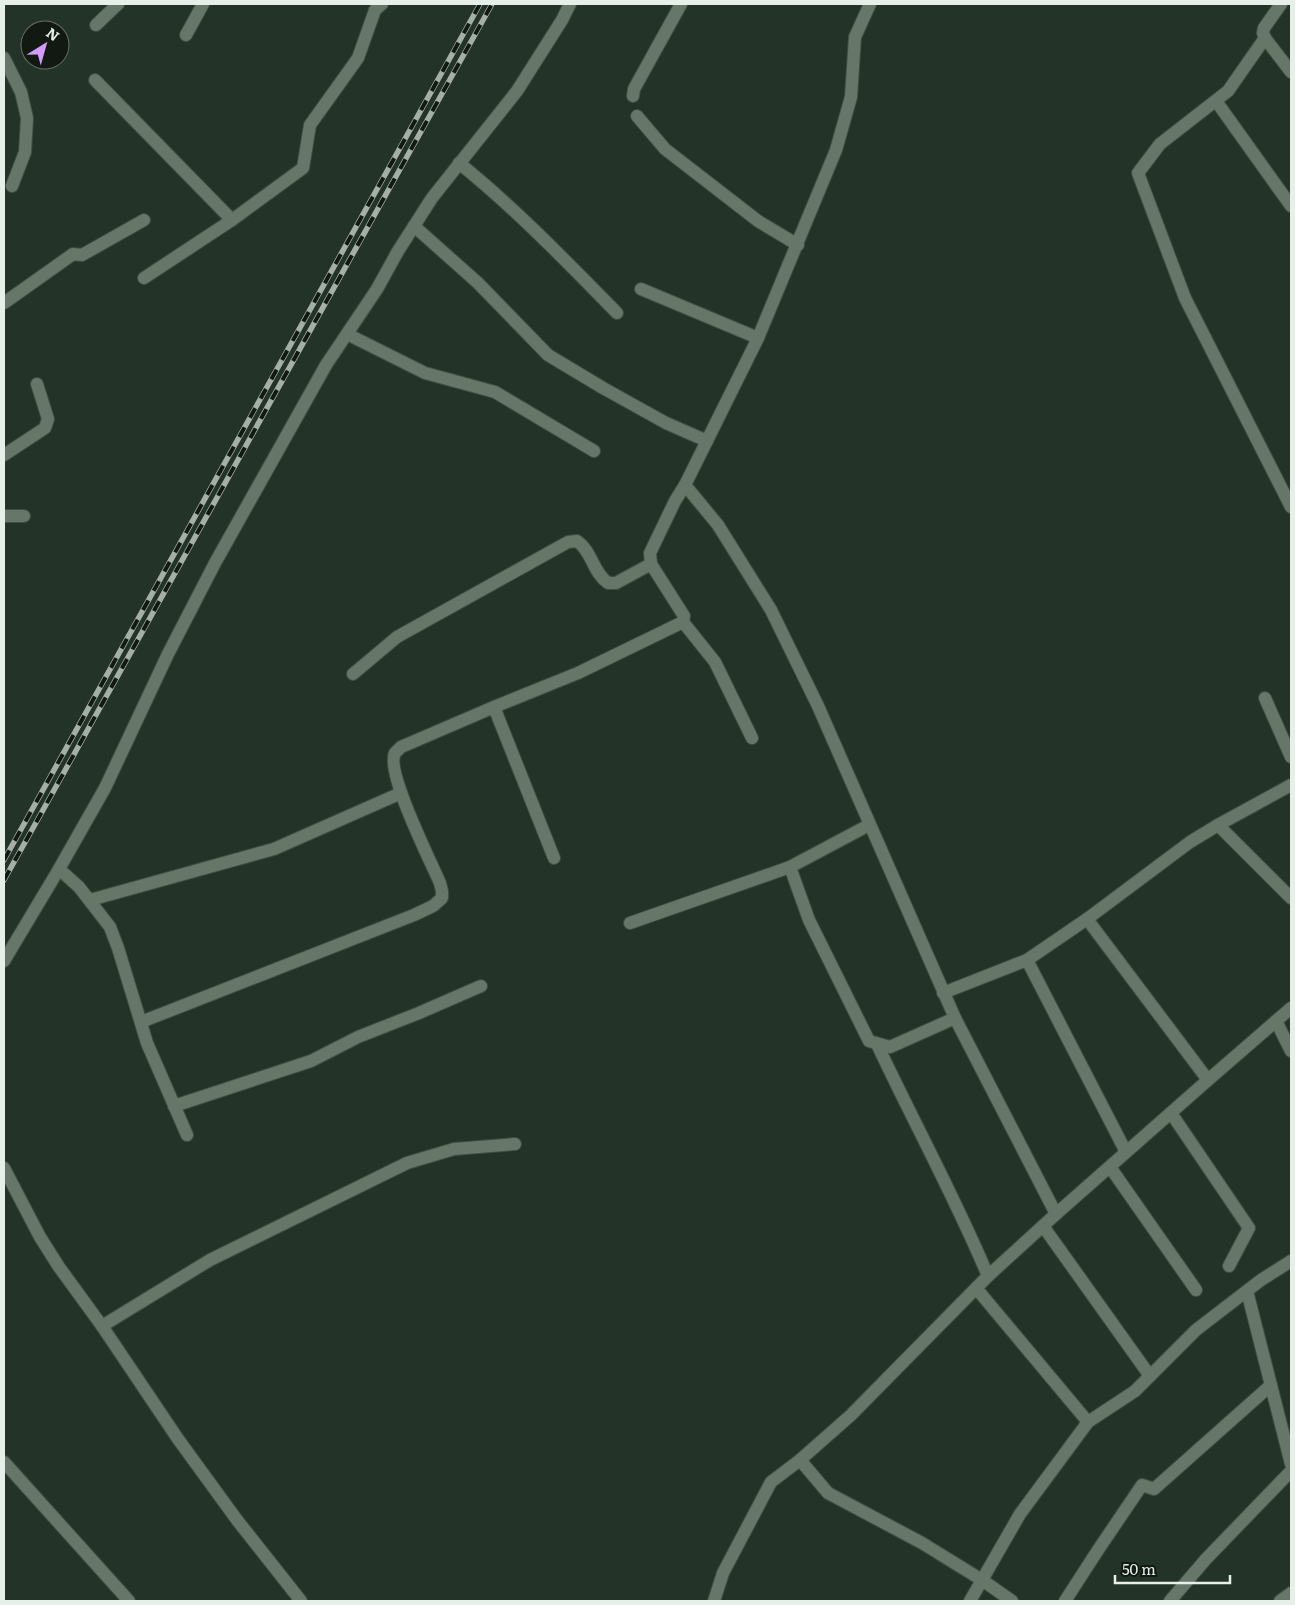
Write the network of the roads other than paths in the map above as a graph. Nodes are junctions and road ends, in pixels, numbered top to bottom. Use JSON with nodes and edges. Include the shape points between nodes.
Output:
{"nodes":[{"id":1,"x":118,"y":4,"type":"edge"},
{"id":2,"x":203,"y":4,"type":"edge"},
{"id":3,"x":570,"y":4,"type":"edge"},
{"id":4,"x":681,"y":4,"type":"edge"},
{"id":5,"x":870,"y":4,"type":"edge"},
{"id":6,"x":1281,"y":4,"type":"edge"},
{"id":7,"x":374,"y":6,"type":"edge"},
{"id":8,"x":96,"y":25,"type":"dead end"},
{"id":9,"x":186,"y":35,"type":"dead end"},
{"id":10,"x":1265,"y":38,"type":"junction"},
{"id":11,"x":4,"y":58,"type":"edge"},
{"id":12,"x":1291,"y":72,"type":"edge"},
{"id":13,"x":94,"y":80,"type":"dead end"},
{"id":14,"x":632,"y":96,"type":"dead end"},
{"id":15,"x":1216,"y":101,"type":"junction"},
{"id":16,"x":637,"y":116,"type":"dead end"},
{"id":17,"x":459,"y":163,"type":"junction"},
{"id":18,"x":12,"y":186,"type":"dead end"},
{"id":19,"x":1291,"y":206,"type":"edge"},
{"id":20,"x":144,"y":220,"type":"dead end"},
{"id":21,"x":232,"y":220,"type":"junction"},
{"id":22,"x":414,"y":226,"type":"junction"},
{"id":23,"x":798,"y":245,"type":"junction"},
{"id":24,"x":144,"y":278,"type":"dead end"},
{"id":25,"x":641,"y":289,"type":"dead end"},
{"id":26,"x":4,"y":303,"type":"edge"},
{"id":27,"x":617,"y":313,"type":"dead end"},
{"id":28,"x":348,"y":334,"type":"junction"},
{"id":29,"x":758,"y":338,"type":"junction"},
{"id":30,"x":37,"y":384,"type":"dead end"},
{"id":31,"x":707,"y":441,"type":"junction"},
{"id":32,"x":594,"y":451,"type":"dead end"},
{"id":33,"x":4,"y":455,"type":"edge"},
{"id":34,"x":685,"y":485,"type":"junction"},
{"id":35,"x":1291,"y":507,"type":"edge"},
{"id":36,"x":4,"y":516,"type":"edge"},
{"id":37,"x":24,"y":516,"type":"dead end"},
{"id":38,"x":651,"y":564,"type":"junction"},
{"id":39,"x":683,"y":622,"type":"junction"},
{"id":40,"x":353,"y":674,"type":"dead end"},
{"id":41,"x":1265,"y":698,"type":"dead end"},
{"id":42,"x":494,"y":707,"type":"junction"},
{"id":43,"x":752,"y":738,"type":"dead end"},
{"id":44,"x":1291,"y":757,"type":"edge"},
{"id":45,"x":1291,"y":786,"type":"edge"},
{"id":46,"x":401,"y":793,"type":"junction"},
{"id":47,"x":870,"y":825,"type":"junction"},
{"id":48,"x":1218,"y":825,"type":"junction"},
{"id":49,"x":554,"y":858,"type":"dead end"},
{"id":50,"x":790,"y":867,"type":"junction"},
{"id":51,"x":59,"y":869,"type":"junction"},
{"id":52,"x":1291,"y":898,"type":"edge"},
{"id":53,"x":90,"y":900,"type":"junction"},
{"id":54,"x":1087,"y":919,"type":"junction"},
{"id":55,"x":630,"y":923,"type":"dead end"},
{"id":56,"x":1026,"y":960,"type":"junction"},
{"id":57,"x":4,"y":961,"type":"edge"},
{"id":58,"x":481,"y":986,"type":"dead end"},
{"id":59,"x":943,"y":993,"type":"junction"},
{"id":60,"x":1291,"y":1008,"type":"edge"},
{"id":61,"x":954,"y":1018,"type":"junction"},
{"id":62,"x":1276,"y":1021,"type":"junction"},
{"id":63,"x":141,"y":1022,"type":"junction"},
{"id":64,"x":877,"y":1044,"type":"junction"},
{"id":65,"x":1291,"y":1051,"type":"edge"},
{"id":66,"x":1208,"y":1080,"type":"junction"},
{"id":67,"x":174,"y":1106,"type":"junction"},
{"id":68,"x":1171,"y":1113,"type":"junction"},
{"id":69,"x":187,"y":1135,"type":"dead end"},
{"id":70,"x":515,"y":1144,"type":"dead end"},
{"id":71,"x":1126,"y":1152,"type":"junction"},
{"id":72,"x":1110,"y":1166,"type":"junction"},
{"id":73,"x":4,"y":1168,"type":"edge"},
{"id":74,"x":1056,"y":1214,"type":"junction"},
{"id":75,"x":1043,"y":1226,"type":"junction"},
{"id":76,"x":1291,"y":1261,"type":"edge"},
{"id":77,"x":1229,"y":1266,"type":"dead end"},
{"id":78,"x":988,"y":1276,"type":"junction"},
{"id":79,"x":976,"y":1288,"type":"junction"},
{"id":80,"x":1196,"y":1290,"type":"dead end"},
{"id":81,"x":1247,"y":1291,"type":"junction"},
{"id":82,"x":102,"y":1326,"type":"junction"},
{"id":83,"x":1150,"y":1376,"type":"junction"},
{"id":84,"x":1271,"y":1385,"type":"junction"},
{"id":85,"x":1088,"y":1422,"type":"junction"},
{"id":86,"x":800,"y":1460,"type":"junction"},
{"id":87,"x":4,"y":1462,"type":"edge"},
{"id":88,"x":1291,"y":1464,"type":"edge"},
{"id":89,"x":1291,"y":1471,"type":"edge"},
{"id":90,"x":982,"y":1580,"type":"junction"},
{"id":91,"x":1291,"y":1593,"type":"edge"},
{"id":92,"x":129,"y":1601,"type":"edge"},
{"id":93,"x":301,"y":1601,"type":"edge"},
{"id":94,"x":714,"y":1601,"type":"edge"},
{"id":95,"x":970,"y":1601,"type":"edge"},
{"id":96,"x":1012,"y":1601,"type":"edge"},
{"id":97,"x":1065,"y":1601,"type":"edge"},
{"id":98,"x":1170,"y":1601,"type":"edge"},
{"id":99,"x":1280,"y":1601,"type":"edge"}],
"edges":[{"from":1,"to":8,"type":"street"},
{"from":2,"to":9,"type":"street"},
{"from":3,"to":17,"type":"street","via":[[517,91]]},
{"from":4,"to":14,"type":"street"},
{"from":5,"to":23,"type":"street","via":[[855,37],[851,96],[836,150]]},
{"from":6,"to":10,"type":"street","via":[[1264,28]]},
{"from":7,"to":21,"type":"street","via":[[358,58],[310,125],[303,168]]},
{"from":10,"to":12,"type":"street"},
{"from":10,"to":15,"type":"street","via":[[1228,91]]},
{"from":11,"to":18,"type":"street","via":[[21,92],[27,118],[25,152]]},
{"from":13,"to":21,"type":"street"},
{"from":15,"to":19,"type":"street"},
{"from":15,"to":35,"type":"street","via":[[1160,144],[1138,173],[1185,298]]},
{"from":16,"to":23,"type":"street","via":[[665,149],[758,221]]},
{"from":17,"to":22,"type":"street"},
{"from":17,"to":27,"type":"street","via":[[529,223]]},
{"from":20,"to":26,"type":"street","via":[[82,255],[73,254]]},
{"from":21,"to":24,"type":"street"},
{"from":22,"to":28,"type":"street"},
{"from":22,"to":31,"type":"street","via":[[478,283],[548,355],[666,423]]},
{"from":23,"to":29,"type":"street"},
{"from":25,"to":29,"type":"street"},
{"from":28,"to":32,"type":"street","via":[[425,373],[495,392]]},
{"from":28,"to":51,"type":"street","via":[[326,365],[222,549],[168,654],[117,765]]},
{"from":29,"to":31,"type":"street"},
{"from":30,"to":33,"type":"street","via":[[48,419],[45,428]]},
{"from":31,"to":34,"type":"street"},
{"from":34,"to":38,"type":"street","via":[[650,552]]},
{"from":34,"to":47,"type":"street","via":[[718,525],[771,610],[818,706]]},
{"from":36,"to":37,"type":"street"},
{"from":38,"to":39,"type":"street","via":[[684,616]]},
{"from":38,"to":40,"type":"street","via":[[616,583],[608,583],[601,578],[584,546],[577,541],[568,542],[397,637]]},
{"from":39,"to":42,"type":"street","via":[[578,673]]},
{"from":39,"to":43,"type":"street","via":[[715,662]]},
{"from":41,"to":44,"type":"street"},
{"from":42,"to":46,"type":"street","via":[[401,747],[395,753],[394,762]]},
{"from":42,"to":49,"type":"street"},
{"from":45,"to":48,"type":"street"},
{"from":46,"to":53,"type":"street","via":[[274,849]]},
{"from":46,"to":63,"type":"street","via":[[440,883],[442,898],[433,906]]},
{"from":47,"to":50,"type":"street"},
{"from":47,"to":59,"type":"street"},
{"from":48,"to":52,"type":"street"},
{"from":48,"to":54,"type":"street","via":[[1190,842]]},
{"from":50,"to":55,"type":"street"},
{"from":50,"to":64,"type":"street","via":[[809,920],[833,970],[869,1041]]},
{"from":51,"to":53,"type":"street"},
{"from":51,"to":57,"type":"street"},
{"from":53,"to":63,"type":"street","via":[[110,927]]},
{"from":54,"to":56,"type":"street"},
{"from":54,"to":66,"type":"street"},
{"from":56,"to":59,"type":"street"},
{"from":56,"to":71,"type":"street"},
{"from":58,"to":67,"type":"street","via":[[358,1037],[311,1061]]},
{"from":59,"to":61,"type":"street"},
{"from":60,"to":62,"type":"street"},
{"from":61,"to":64,"type":"street","via":[[890,1047]]},
{"from":61,"to":74,"type":"street"},
{"from":62,"to":65,"type":"street"},
{"from":62,"to":66,"type":"street"},
{"from":63,"to":67,"type":"street"},
{"from":64,"to":78,"type":"street"},
{"from":66,"to":68,"type":"street"},
{"from":67,"to":69,"type":"street"},
{"from":68,"to":71,"type":"street"},
{"from":68,"to":77,"type":"street","via":[[1249,1228]]},
{"from":70,"to":82,"type":"street","via":[[454,1149],[407,1163],[210,1260]]},
{"from":71,"to":72,"type":"street"},
{"from":72,"to":74,"type":"street"},
{"from":72,"to":80,"type":"street"},
{"from":73,"to":82,"type":"street","via":[[40,1237]]},
{"from":74,"to":75,"type":"street"},
{"from":75,"to":78,"type":"street"},
{"from":75,"to":83,"type":"street"},
{"from":76,"to":81,"type":"street"},
{"from":78,"to":79,"type":"street"},
{"from":79,"to":85,"type":"street"},
{"from":79,"to":86,"type":"street","via":[[851,1415]]},
{"from":81,"to":83,"type":"street","via":[[1196,1330]]},
{"from":81,"to":84,"type":"street"},
{"from":82,"to":93,"type":"street","via":[[178,1439]]},
{"from":83,"to":85,"type":"street","via":[[1135,1391]]},
{"from":84,"to":88,"type":"street"},
{"from":84,"to":97,"type":"street","via":[[1154,1489],[1142,1485]]},
{"from":85,"to":90,"type":"street","via":[[1020,1514]]},
{"from":86,"to":90,"type":"street","via":[[828,1493],[922,1543]]},
{"from":86,"to":94,"type":"street","via":[[771,1482],[723,1573]]},
{"from":87,"to":92,"type":"street"},
{"from":89,"to":98,"type":"street"},
{"from":90,"to":95,"type":"street"},
{"from":90,"to":96,"type":"street"},
{"from":91,"to":99,"type":"street"}]}
